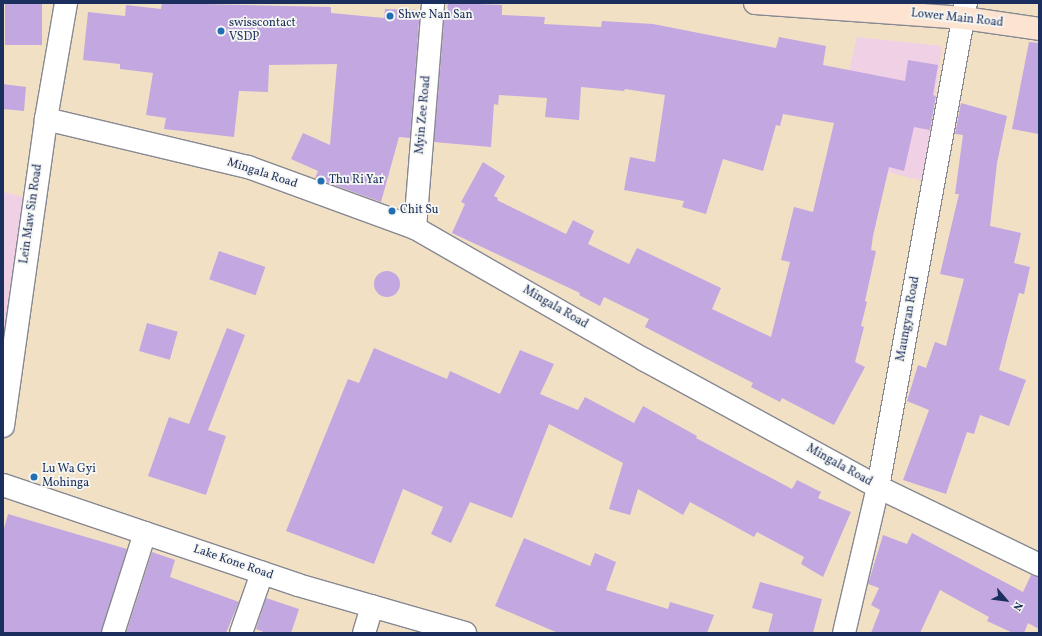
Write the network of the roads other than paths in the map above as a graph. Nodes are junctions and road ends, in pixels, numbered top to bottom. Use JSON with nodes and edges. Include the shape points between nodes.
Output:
{"nodes":[{"id":1,"x":66,"y":3,"type":"edge"},
{"id":2,"x":433,"y":3,"type":"edge"},
{"id":3,"x":755,"y":3,"type":"edge"},
{"id":4,"x":965,"y":10,"type":"edge"},
{"id":5,"x":1039,"y":29,"type":"edge"},
{"id":6,"x":46,"y":118,"type":"junction"},
{"id":7,"x":415,"y":228,"type":"junction"},
{"id":8,"x":3,"y":426,"type":"edge"},
{"id":9,"x":3,"y":485,"type":"edge"},
{"id":10,"x":878,"y":487,"type":"junction"},
{"id":11,"x":145,"y":533,"type":"junction"},
{"id":12,"x":1039,"y":565,"type":"edge"},
{"id":13,"x":262,"y":573,"type":"junction"},
{"id":14,"x":372,"y":606,"type":"junction"},
{"id":15,"x":113,"y":633,"type":"edge"},
{"id":16,"x":241,"y":633,"type":"edge"},
{"id":17,"x":364,"y":633,"type":"edge"},
{"id":18,"x":465,"y":633,"type":"edge"},
{"id":19,"x":844,"y":633,"type":"edge"}],
"edges":[{"from":1,"to":6,"type":"street","name":"Lein Maw Sin Road"},
{"from":2,"to":7,"type":"street","name":"Myin Zee Road"},
{"from":3,"to":4,"type":"main road","name":"Lower Main Road"},
{"from":4,"to":5,"type":"main road","name":"Lower Main Road"},
{"from":4,"to":10,"type":"street","name":"Maungyan Road"},
{"from":6,"to":7,"type":"street","name":"Mingala Road","via":[[248,167]]},
{"from":6,"to":8,"type":"street","name":"Lein Maw Sin Road"},
{"from":7,"to":10,"type":"street","name":"Mingala Road","via":[[645,360]]},
{"from":9,"to":11,"type":"street","name":"Lake Kone Road"},
{"from":10,"to":12,"type":"street","name":"Mingala Road"},
{"from":10,"to":19,"type":"street","name":"Maungyan Road"},
{"from":11,"to":13,"type":"street","name":"Lake Kone Road"},
{"from":11,"to":15,"type":"street"},
{"from":13,"to":14,"type":"street","name":"Lake Kone Road"},
{"from":13,"to":16,"type":"street"},
{"from":14,"to":17,"type":"street"},
{"from":14,"to":18,"type":"street","name":"Lake Kone Road"}]}
